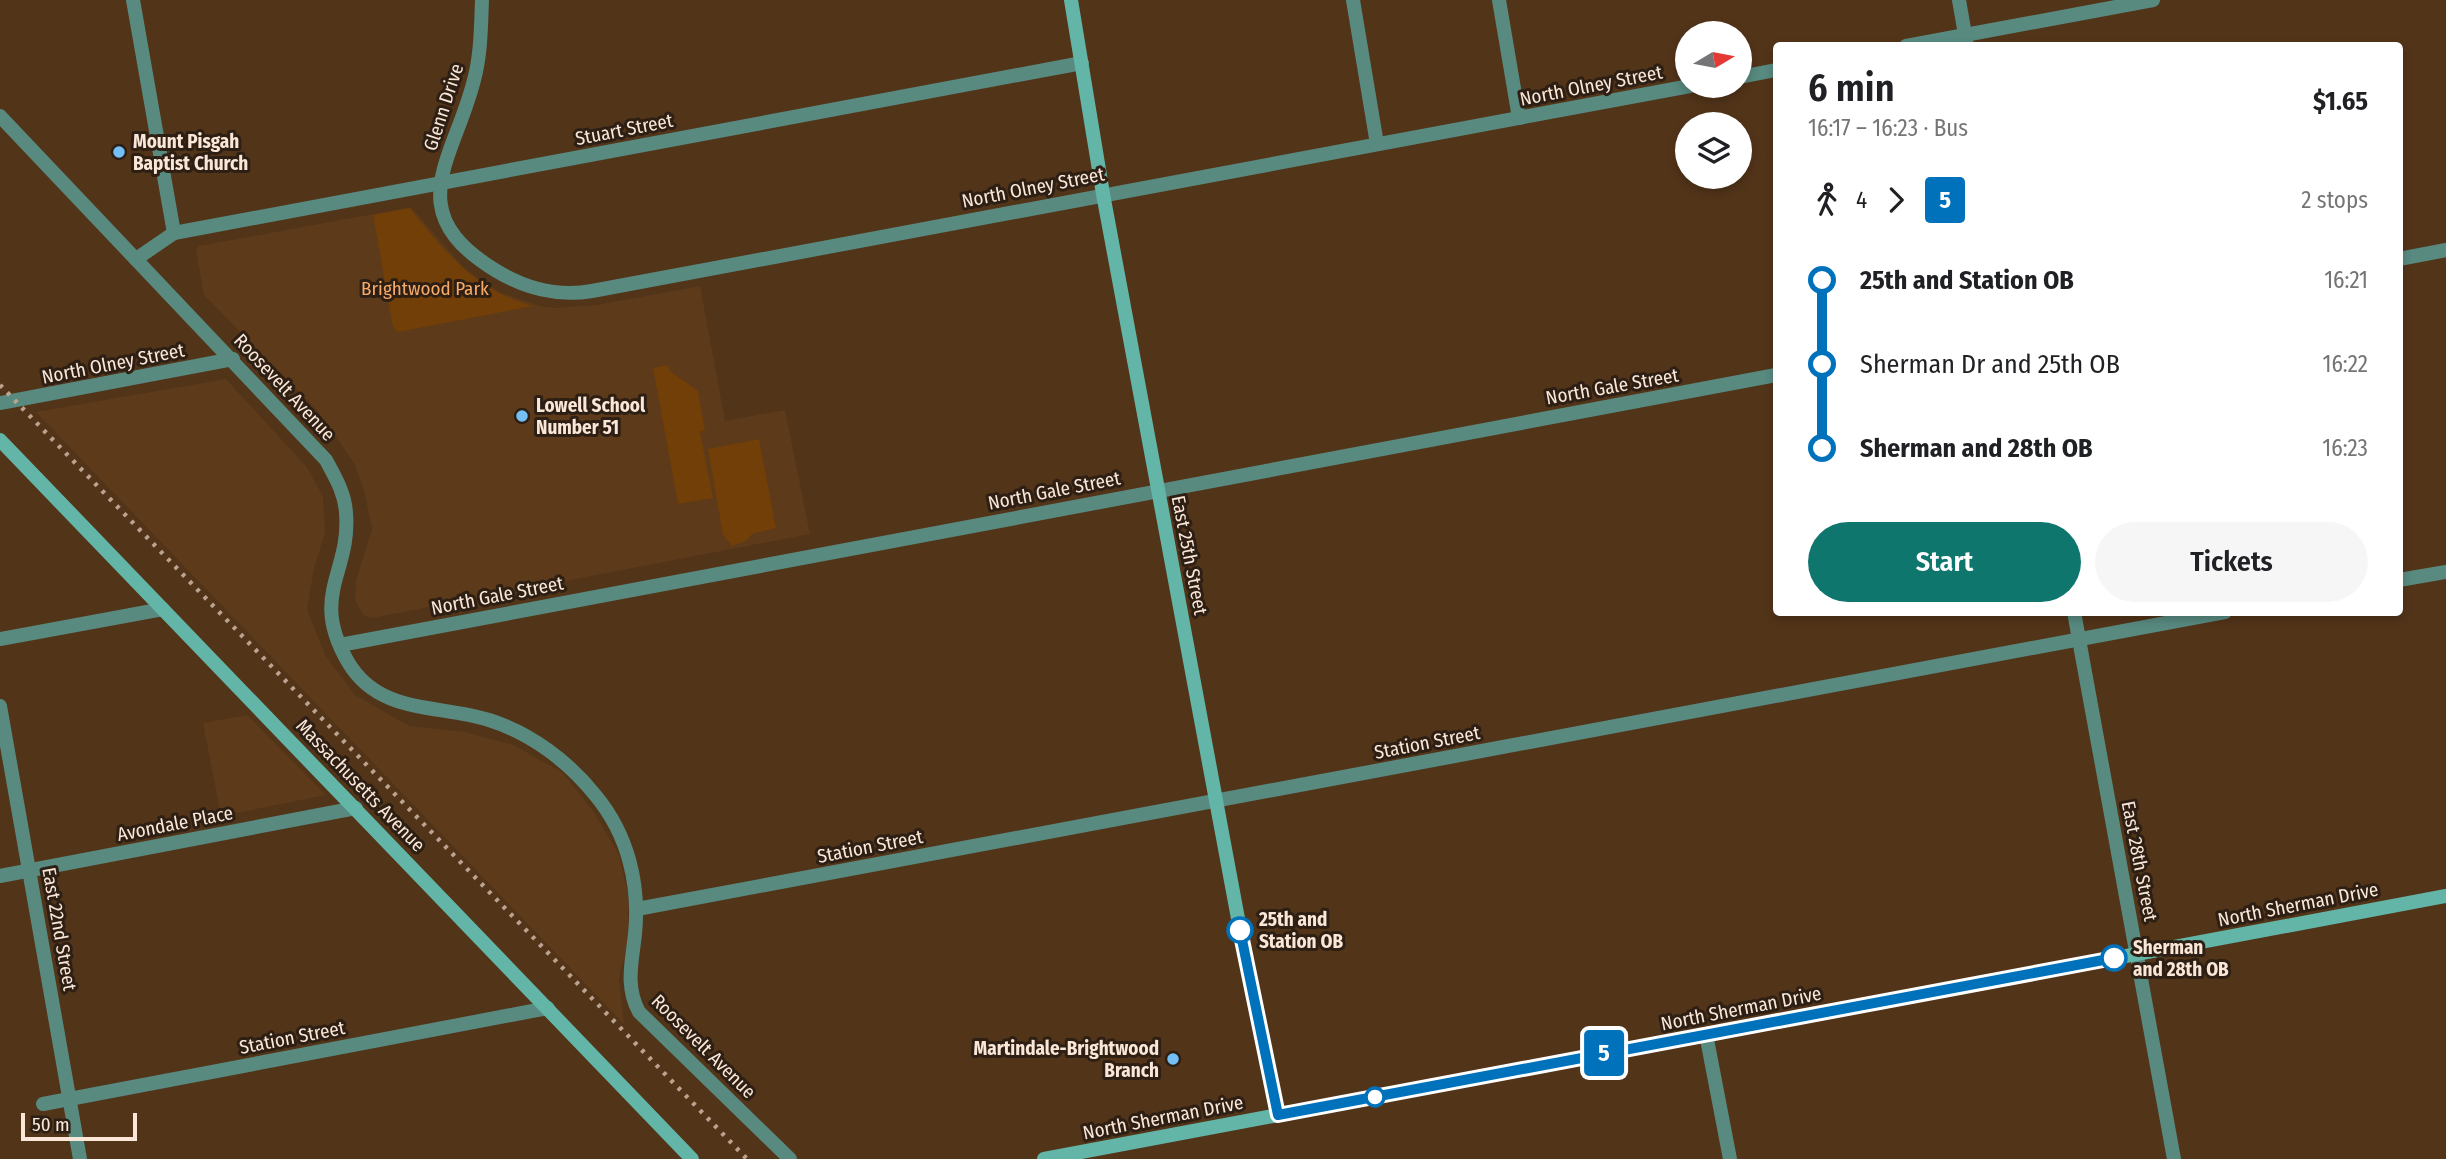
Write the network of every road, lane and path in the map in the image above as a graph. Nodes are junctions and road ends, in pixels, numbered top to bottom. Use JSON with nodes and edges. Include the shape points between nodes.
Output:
{"nodes":[{"id":1,"x":133,"y":0,"type":"edge"},
{"id":2,"x":482,"y":0,"type":"edge"},
{"id":3,"x":1071,"y":0,"type":"edge"},
{"id":4,"x":1353,"y":0,"type":"edge"},
{"id":5,"x":1499,"y":0,"type":"edge"},
{"id":6,"x":1959,"y":0,"type":"edge"},
{"id":7,"x":2153,"y":0,"type":"edge"},
{"id":8,"x":1966,"y":40,"type":"edge"},
{"id":9,"x":1946,"y":42,"type":"edge"},
{"id":10,"x":1082,"y":63,"type":"junction"},
{"id":11,"x":1773,"y":70,"type":"edge"},
{"id":12,"x":1752,"y":74,"type":"edge"},
{"id":13,"x":1675,"y":89,"type":"edge"},
{"id":14,"x":0,"y":116,"type":"edge"},
{"id":15,"x":1519,"y":118,"type":"junction"},
{"id":16,"x":1377,"y":144,"type":"junction"},
{"id":17,"x":438,"y":183,"type":"junction"},
{"id":18,"x":1103,"y":194,"type":"junction"},
{"id":19,"x":174,"y":233,"type":"junction"},
{"id":20,"x":2446,"y":250,"type":"edge"},
{"id":21,"x":2403,"y":258,"type":"edge"},
{"id":22,"x":136,"y":259,"type":"junction"},
{"id":23,"x":233,"y":359,"type":"junction"},
{"id":24,"x":1773,"y":376,"type":"edge"},
{"id":25,"x":0,"y":403,"type":"edge"},
{"id":26,"x":0,"y":440,"type":"edge"},
{"id":27,"x":1158,"y":489,"type":"junction"},
{"id":28,"x":2446,"y":572,"type":"edge"},
{"id":29,"x":2403,"y":579,"type":"edge"},
{"id":30,"x":163,"y":609,"type":"junction"},
{"id":31,"x":2075,"y":616,"type":"edge"},
{"id":32,"x":2204,"y":616,"type":"edge"},
{"id":33,"x":0,"y":639,"type":"edge"},
{"id":34,"x":2080,"y":639,"type":"junction"},
{"id":35,"x":340,"y":645,"type":"junction"},
{"id":36,"x":0,"y":706,"type":"edge"},
{"id":37,"x":1217,"y":801,"type":"junction"},
{"id":38,"x":356,"y":808,"type":"junction"},
{"id":39,"x":30,"y":871,"type":"junction"},
{"id":40,"x":0,"y":876,"type":"edge"},
{"id":41,"x":2446,"y":896,"type":"edge"},
{"id":42,"x":637,"y":909,"type":"junction"},
{"id":43,"x":2138,"y":953,"type":"junction"},
{"id":44,"x":548,"y":1008,"type":"junction"},
{"id":45,"x":1706,"y":1034,"type":"junction"},
{"id":46,"x":70,"y":1099,"type":"junction"},
{"id":47,"x":43,"y":1104,"type":"dead end"},
{"id":48,"x":1278,"y":1115,"type":"junction"},
{"id":49,"x":80,"y":1159,"type":"edge"},
{"id":50,"x":692,"y":1159,"type":"edge"},
{"id":51,"x":790,"y":1159,"type":"edge"},
{"id":52,"x":1044,"y":1159,"type":"edge"},
{"id":53,"x":1730,"y":1159,"type":"edge"},
{"id":54,"x":2174,"y":1159,"type":"edge"}],
"edges":[{"from":1,"to":19,"type":"street"},
{"from":2,"to":17,"type":"street","name":"Glenn Drive","via":[[474,81]]},
{"from":3,"to":10,"type":"street","name":"East 25th Street"},
{"from":4,"to":16,"type":"street"},
{"from":5,"to":15,"type":"street"},
{"from":6,"to":8,"type":"street"},
{"from":7,"to":8,"type":"street"},
{"from":8,"to":9,"type":"street"},
{"from":10,"to":17,"type":"street","name":"Stuart Street"},
{"from":10,"to":18,"type":"street","name":"East 25th Street"},
{"from":11,"to":12,"type":"street"},
{"from":13,"to":15,"type":"street","name":"North Olney Street"},
{"from":14,"to":22,"type":"street","name":"Roosevelt Avenue"},
{"from":15,"to":16,"type":"street","name":"North Olney Street"},
{"from":16,"to":18,"type":"street","name":"North Olney Street"},
{"from":17,"to":18,"type":"street","name":"North Olney Street","via":[[445,223],[489,267],[524,285],[573,293]]},
{"from":17,"to":19,"type":"street","name":"Stuart Street"},
{"from":18,"to":27,"type":"street","name":"East 25th Street"},
{"from":19,"to":22,"type":"street"},
{"from":20,"to":21,"type":"street"},
{"from":22,"to":23,"type":"street","name":"Roosevelt Avenue"},
{"from":23,"to":25,"type":"street","name":"North Olney Street"},
{"from":23,"to":35,"type":"street","name":"Roosevelt Avenue","via":[[318,448],[341,488],[346,527],[331,598]]},
{"from":24,"to":27,"type":"street","name":"North Gale Street"},
{"from":26,"to":30,"type":"street","name":"Massachusetts Avenue"},
{"from":27,"to":35,"type":"street","name":"North Gale Street"},
{"from":27,"to":37,"type":"street","name":"East 25th Street"},
{"from":28,"to":29,"type":"street"},
{"from":30,"to":33,"type":"street"},
{"from":30,"to":38,"type":"street","name":"Massachusetts Avenue"},
{"from":31,"to":34,"type":"street","name":"East 28th Street"},
{"from":32,"to":34,"type":"street","name":"Station Street"},
{"from":34,"to":37,"type":"street","name":"Station Street"},
{"from":34,"to":43,"type":"street","name":"East 28th Street"},
{"from":35,"to":42,"type":"street","name":"Roosevelt Avenue","via":[[355,673],[382,695],[408,706],[474,716],[512,729],[579,776],[619,831],[634,876]]},
{"from":36,"to":39,"type":"street","name":"East 22nd Street"},
{"from":37,"to":42,"type":"street","name":"Station Street"},
{"from":37,"to":48,"type":"street","name":"East 25th Street"},
{"from":38,"to":39,"type":"street","name":"Avondale Place"},
{"from":38,"to":44,"type":"street","name":"Massachusetts Avenue"},
{"from":39,"to":40,"type":"street","name":"Avondale Place"},
{"from":39,"to":46,"type":"street","name":"East 22nd Street"},
{"from":41,"to":43,"type":"street","name":"North Sherman Drive"},
{"from":42,"to":51,"type":"street","name":"Roosevelt Avenue","via":[[631,994],[648,1022]]},
{"from":43,"to":45,"type":"street","name":"North Sherman Drive"},
{"from":43,"to":54,"type":"street","name":"East 28th Street"},
{"from":44,"to":46,"type":"street","name":"Station Street"},
{"from":44,"to":50,"type":"street","name":"Massachusetts Avenue"},
{"from":45,"to":48,"type":"street","name":"North Sherman Drive"},
{"from":45,"to":53,"type":"street"},
{"from":46,"to":47,"type":"street","name":"Station Street"},
{"from":46,"to":49,"type":"street","name":"East 22nd Street"},
{"from":48,"to":52,"type":"street","name":"North Sherman Drive"}]}
